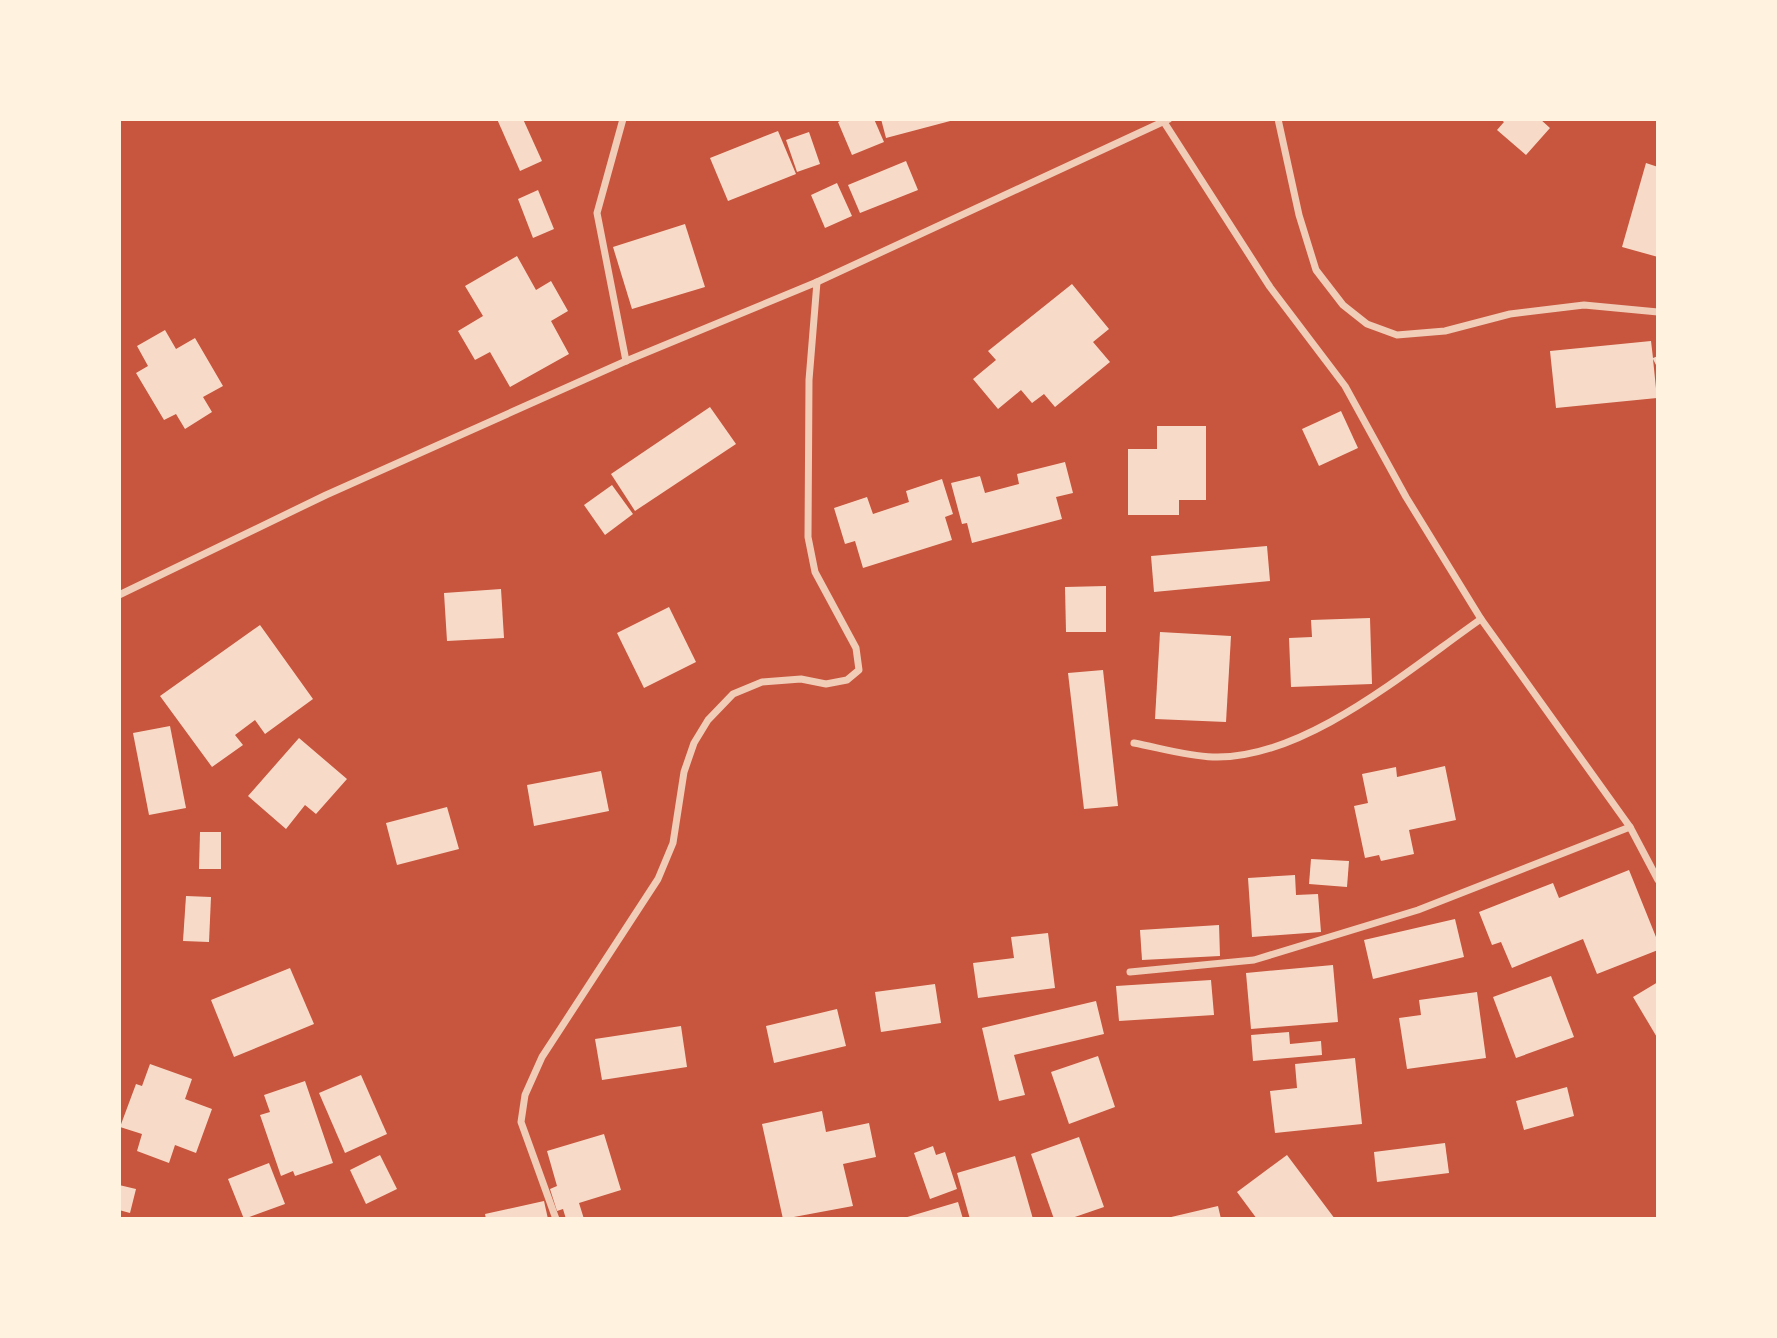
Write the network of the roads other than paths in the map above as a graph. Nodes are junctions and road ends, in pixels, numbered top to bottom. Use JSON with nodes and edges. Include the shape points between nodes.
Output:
{"nodes":[{"id":1,"x":623,"y":119,"type":"edge"},
{"id":2,"x":1278,"y":119,"type":"edge"},
{"id":3,"x":1165,"y":120,"type":"edge"},
{"id":4,"x":817,"y":282,"type":"junction"},
{"id":5,"x":1658,"y":312,"type":"edge"},
{"id":6,"x":626,"y":362,"type":"junction"},
{"id":7,"x":119,"y":595,"type":"edge"},
{"id":8,"x":1481,"y":619,"type":"junction"},
{"id":9,"x":1134,"y":743,"type":"dead end"},
{"id":10,"x":1630,"y":827,"type":"junction"},
{"id":11,"x":1658,"y":880,"type":"edge"},
{"id":12,"x":1130,"y":972,"type":"dead end"},
{"id":13,"x":556,"y":1219,"type":"edge"}],
"edges":[{"from":1,"to":6,"type":"street","via":[[597,213]]},
{"from":2,"to":5,"type":"street","via":[[1316,270],[1343,305],[1367,324],[1397,335],[1445,331],[1510,314],[1584,305]]},
{"from":3,"to":4,"type":"street"},
{"from":3,"to":8,"type":"street","via":[[1270,286],[1345,386]]},
{"from":4,"to":6,"type":"street"},
{"from":4,"to":13,"type":"street","via":[[809,380],[808,537],[816,572],[856,648],[859,670],[847,680],[826,684],[801,679],[762,682],[743,690],[708,720],[694,743],[684,772],[673,843],[658,879],[542,1056],[525,1095],[521,1122]]},
{"from":6,"to":7,"type":"street","via":[[326,495]]},
{"from":8,"to":9,"type":"street","via":[[1352,711],[1270,750],[1214,757]]},
{"from":8,"to":10,"type":"street"},
{"from":10,"to":11,"type":"street"},
{"from":10,"to":12,"type":"street","via":[[1418,910],[1254,960]]}]}
